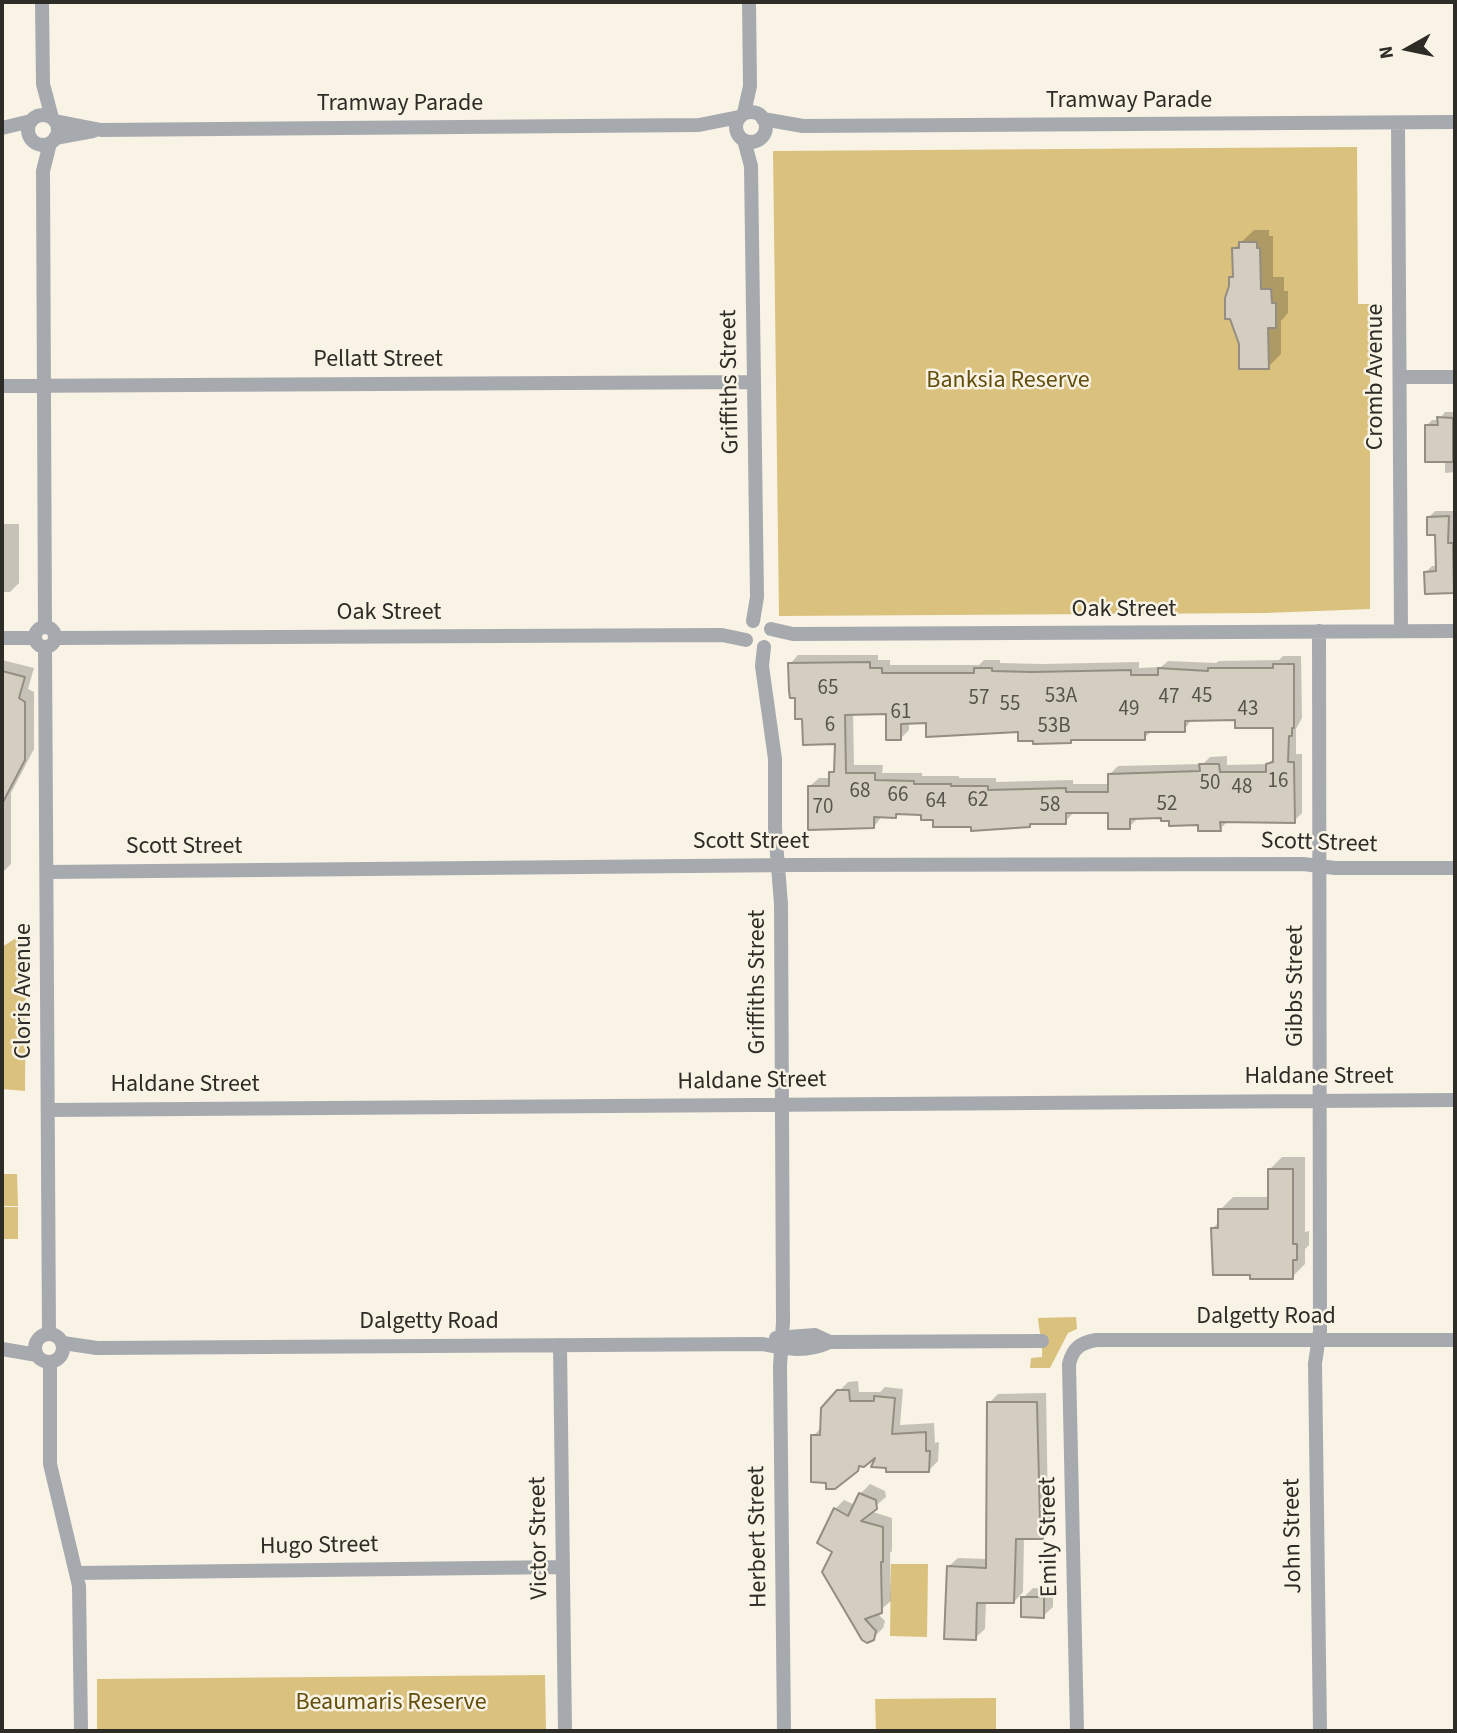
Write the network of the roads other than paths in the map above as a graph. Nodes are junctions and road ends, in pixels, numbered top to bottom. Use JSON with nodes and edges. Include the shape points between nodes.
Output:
{"nodes":[{"id":1,"x":42,"y":2,"type":"edge"},
{"id":2,"x":749,"y":2,"type":"edge"},
{"id":3,"x":43,"y":84,"type":"junction"},
{"id":4,"x":751,"y":116,"type":"junction"},
{"id":5,"x":32,"y":119,"type":"junction"},
{"id":6,"x":53,"y":120,"type":"junction"},
{"id":7,"x":1455,"y":122,"type":"edge"},
{"id":8,"x":1398,"y":123,"type":"junction"},
{"id":9,"x":699,"y":125,"type":"junction"},
{"id":10,"x":803,"y":126,"type":"junction"},
{"id":11,"x":2,"y":130,"type":"edge"},
{"id":12,"x":101,"y":130,"type":"junction"},
{"id":13,"x":750,"y":138,"type":"junction"},
{"id":14,"x":43,"y":141,"type":"junction"},
{"id":15,"x":1400,"y":377,"type":"junction"},
{"id":16,"x":1455,"y":377,"type":"edge"},
{"id":17,"x":754,"y":383,"type":"junction"},
{"id":18,"x":45,"y":385,"type":"junction"},
{"id":19,"x":2,"y":386,"type":"edge"},
{"id":20,"x":1319,"y":631,"type":"junction"},
{"id":21,"x":1401,"y":631,"type":"junction"},
{"id":22,"x":1455,"y":631,"type":"edge"},
{"id":23,"x":758,"y":634,"type":"junction"},
{"id":24,"x":2,"y":638,"type":"edge"},
{"id":25,"x":45,"y":638,"type":"junction"},
{"id":26,"x":778,"y":866,"type":"junction"},
{"id":27,"x":1320,"y":867,"type":"junction"},
{"id":28,"x":1455,"y":869,"type":"edge"},
{"id":29,"x":47,"y":872,"type":"junction"},
{"id":30,"x":1320,"y":1100,"type":"junction"},
{"id":31,"x":1455,"y":1100,"type":"edge"},
{"id":32,"x":783,"y":1105,"type":"junction"},
{"id":33,"x":48,"y":1110,"type":"junction"},
{"id":34,"x":1318,"y":1340,"type":"junction"},
{"id":35,"x":1455,"y":1340,"type":"edge"},
{"id":36,"x":1042,"y":1341,"type":"dead end"},
{"id":37,"x":782,"y":1342,"type":"junction"},
{"id":38,"x":560,"y":1345,"type":"junction"},
{"id":39,"x":1079,"y":1345,"type":"joint"},
{"id":40,"x":2,"y":1349,"type":"edge"},
{"id":41,"x":49,"y":1351,"type":"junction"},
{"id":42,"x":563,"y":1567,"type":"junction"},
{"id":43,"x":76,"y":1573,"type":"junction"},
{"id":44,"x":81,"y":1731,"type":"edge"},
{"id":45,"x":565,"y":1731,"type":"edge"},
{"id":46,"x":784,"y":1731,"type":"edge"},
{"id":47,"x":1077,"y":1731,"type":"edge"},
{"id":48,"x":1320,"y":1731,"type":"edge"}],
"edges":[{"from":1,"to":3,"type":"street"},
{"from":2,"to":4,"type":"street"},
{"from":3,"to":5,"type":"street"},
{"from":3,"to":6,"type":"street"},
{"from":4,"to":9,"type":"street","name":"Tramway Parade"},
{"from":4,"to":10,"type":"street","name":"Tramway Parade"},
{"from":4,"to":13,"type":"street","via":[[736,126]]},
{"from":4,"to":13,"type":"street","via":[[765,128]]},
{"from":5,"to":6,"type":"street","via":[[43,115]]},
{"from":5,"to":11,"type":"street","name":"Tramway Parade"},
{"from":5,"to":14,"type":"street","via":[[27,130]]},
{"from":6,"to":12,"type":"street","name":"Tramway Parade"},
{"from":6,"to":14,"type":"street","via":[[57,130]]},
{"from":7,"to":8,"type":"street","name":"Tramway Parade"},
{"from":8,"to":10,"type":"street","name":"Tramway Parade"},
{"from":8,"to":15,"type":"street","name":"Cromb Avenue"},
{"from":9,"to":12,"type":"street","name":"Tramway Parade"},
{"from":9,"to":13,"type":"street","name":"Tramway Parade"},
{"from":10,"to":13,"type":"street","name":"Tramway Parade"},
{"from":11,"to":14,"type":"street","name":"Tramway Parade"},
{"from":12,"to":14,"type":"street","name":"Tramway Parade"},
{"from":13,"to":17,"type":"street","name":"Griffiths Street"},
{"from":14,"to":18,"type":"street","name":"Cloris Avenue"},
{"from":15,"to":16,"type":"street"},
{"from":15,"to":21,"type":"street","name":"Cromb Avenue"},
{"from":17,"to":18,"type":"street","name":"Pellatt Street"},
{"from":17,"to":23,"type":"street","name":"Griffiths Street"},
{"from":18,"to":19,"type":"street","name":"Pellatt Street"},
{"from":18,"to":25,"type":"street","name":"Cloris Avenue"},
{"from":20,"to":21,"type":"street","name":"Oak Street"},
{"from":20,"to":23,"type":"street","name":"Oak Street"},
{"from":20,"to":27,"type":"street","name":"Gibbs Street"},
{"from":21,"to":22,"type":"street","name":"Oak Street"},
{"from":23,"to":25,"type":"street","name":"Oak Street"},
{"from":23,"to":26,"type":"street","name":"Griffiths Street","via":[[775,759]]},
{"from":24,"to":25,"type":"street","name":"Oak Street"},
{"from":25,"to":29,"type":"street","name":"Cloris Avenue"},
{"from":26,"to":27,"type":"street","name":"Scott Street"},
{"from":26,"to":29,"type":"street","name":"Scott Street"},
{"from":26,"to":32,"type":"street","name":"Griffiths Street"},
{"from":27,"to":28,"type":"street","name":"Scott Street"},
{"from":27,"to":30,"type":"street","name":"Gibbs Street"},
{"from":29,"to":33,"type":"street","name":"Cloris Avenue"},
{"from":30,"to":31,"type":"street","name":"Haldane Street"},
{"from":30,"to":32,"type":"street","name":"Haldane Street"},
{"from":30,"to":34,"type":"street","name":"Gibbs Street"},
{"from":32,"to":33,"type":"street","name":"Haldane Street"},
{"from":32,"to":37,"type":"street","name":"Griffiths Street"},
{"from":33,"to":41,"type":"street","name":"Cloris Avenue","via":[[49,1334],[41,1336]]},
{"from":34,"to":35,"type":"street","name":"Dalgetty Road"},
{"from":34,"to":39,"type":"street","name":"Dalgetty Road","via":[[1096,1340]]},
{"from":34,"to":48,"type":"street","name":"John Street"},
{"from":36,"to":37,"type":"street","name":"Dalgetty Road","via":[[830,1342],[815,1349]]},
{"from":37,"to":38,"type":"street","name":"Dalgetty Road"},
{"from":37,"to":46,"type":"street","name":"Herbert Street"},
{"from":38,"to":41,"type":"street","name":"Dalgetty Road"},
{"from":38,"to":42,"type":"street","name":"Victor Street"},
{"from":39,"to":47,"type":"street","name":"Emily Street","via":[[1069,1364]]},
{"from":40,"to":41,"type":"street","name":"Dalgetty Road"},
{"from":41,"to":43,"type":"street","via":[[50,1464]]},
{"from":42,"to":43,"type":"street","name":"Hugo Street"},
{"from":42,"to":45,"type":"street","name":"Victor Street"},
{"from":43,"to":44,"type":"street"}]}
